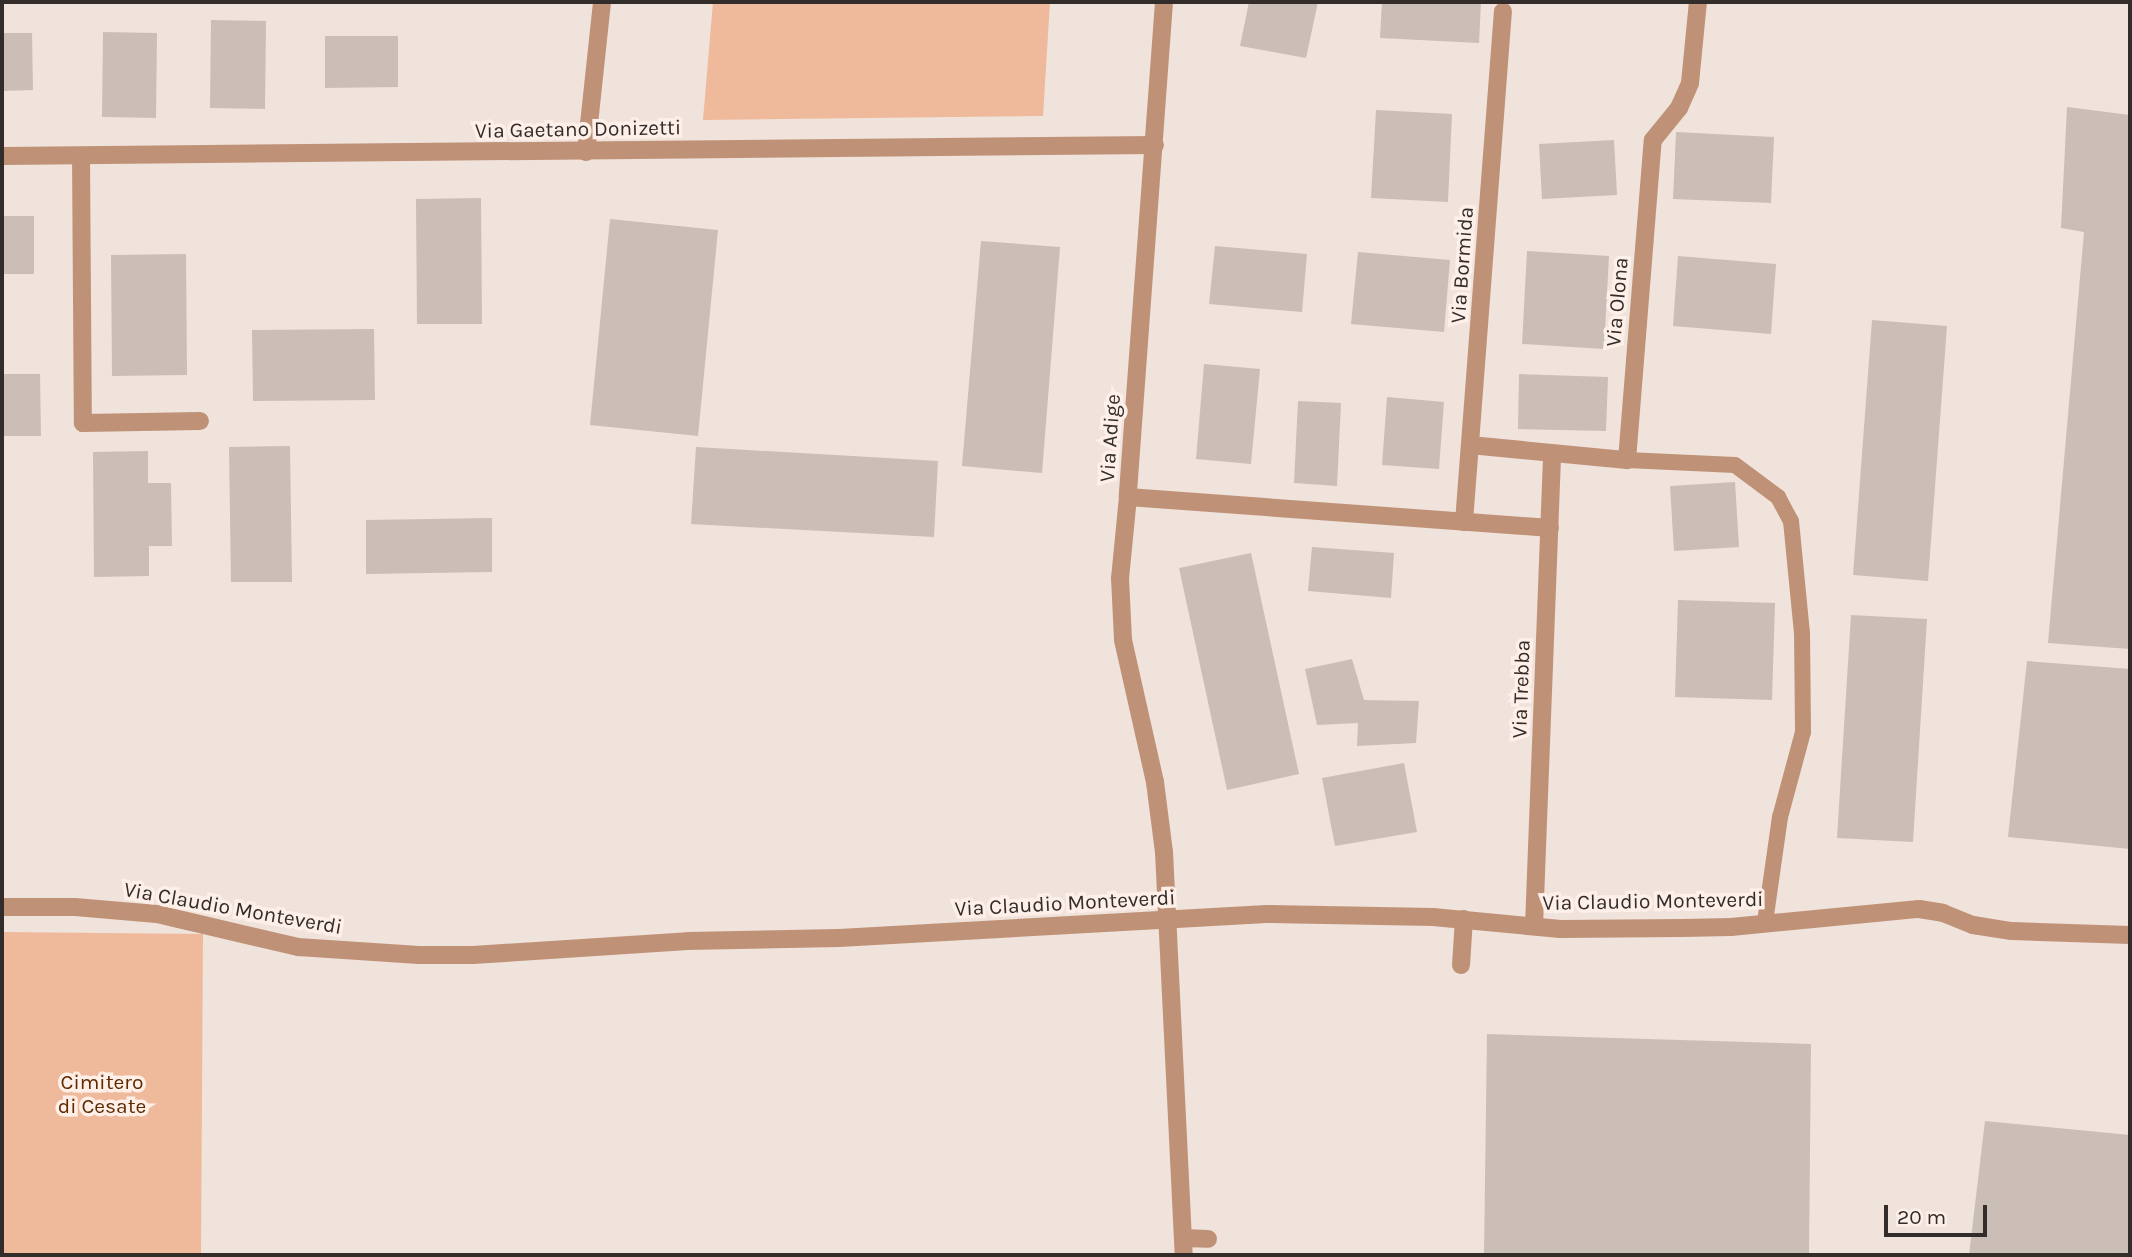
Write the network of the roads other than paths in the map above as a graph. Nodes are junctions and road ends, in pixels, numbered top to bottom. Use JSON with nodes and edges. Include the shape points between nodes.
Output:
{"nodes":[{"id":1,"x":601,"y":2,"type":"edge"},
{"id":2,"x":1164,"y":2,"type":"edge"},
{"id":3,"x":1698,"y":2,"type":"edge"},
{"id":4,"x":1503,"y":11,"type":"dead end"},
{"id":5,"x":1155,"y":145,"type":"junction"},
{"id":6,"x":586,"y":152,"type":"junction"},
{"id":7,"x":2,"y":156,"type":"edge"},
{"id":8,"x":81,"y":156,"type":"junction"},
{"id":9,"x":200,"y":421,"type":"dead end"},
{"id":10,"x":1470,"y":445,"type":"junction"},
{"id":11,"x":1552,"y":455,"type":"junction"},
{"id":12,"x":1627,"y":460,"type":"junction"},
{"id":13,"x":1128,"y":497,"type":"junction"},
{"id":14,"x":1464,"y":522,"type":"junction"},
{"id":15,"x":1550,"y":528,"type":"junction"},
{"id":16,"x":2,"y":907,"type":"edge"},
{"id":17,"x":1464,"y":919,"type":"junction"},
{"id":18,"x":1169,"y":920,"type":"junction"},
{"id":19,"x":1765,"y":923,"type":"junction"},
{"id":20,"x":1535,"y":926,"type":"junction"},
{"id":21,"x":2130,"y":935,"type":"edge"},
{"id":22,"x":1461,"y":965,"type":"dead end"},
{"id":23,"x":1208,"y":1239,"type":"dead end"},
{"id":24,"x":1183,"y":1247,"type":"edge"}],
"edges":[{"from":1,"to":6,"type":"street"},
{"from":2,"to":5,"type":"street","name":"Via Adige"},
{"from":3,"to":12,"type":"street","name":"Via Olona","via":[[1690,83],[1679,108],[1653,140]]},
{"from":4,"to":10,"type":"street","name":"Via Bormida"},
{"from":5,"to":6,"type":"street","name":"Via Gaetano Donizetti"},
{"from":5,"to":13,"type":"street","name":"Via Adige"},
{"from":6,"to":8,"type":"street","name":"Via Gaetano Donizetti"},
{"from":7,"to":8,"type":"street","name":"Via Gaetano Donizetti"},
{"from":8,"to":9,"type":"street","via":[[83,423]]},
{"from":10,"to":11,"type":"street"},
{"from":10,"to":14,"type":"street","name":"Via Bormida"},
{"from":11,"to":12,"type":"street"},
{"from":11,"to":15,"type":"street","name":"Via Trebba"},
{"from":12,"to":19,"type":"lane","via":[[1735,465],[1778,497],[1791,522],[1802,633],[1803,732],[1780,817]]},
{"from":13,"to":14,"type":"street","name":"Via Adige"},
{"from":13,"to":18,"type":"street","via":[[1120,578],[1123,640],[1155,782]]},
{"from":14,"to":15,"type":"street","name":"Via Adige"},
{"from":15,"to":20,"type":"street","name":"Via Trebba"},
{"from":16,"to":18,"type":"street","name":"Via Claudio Monteverdi","via":[[157,914],[298,947],[419,955]]},
{"from":17,"to":18,"type":"street","name":"Via Claudio Monteverdi","via":[[1266,914]]},
{"from":17,"to":20,"type":"street","name":"Via Claudio Monteverdi"},
{"from":17,"to":22,"type":"street"},
{"from":18,"to":24,"type":"street"},
{"from":19,"to":20,"type":"street","name":"Via Claudio Monteverdi","via":[[1682,928]]},
{"from":19,"to":21,"type":"street","name":"Via Claudio Monteverdi","via":[[1919,909],[2012,931]]},
{"from":23,"to":24,"type":"street"}]}
